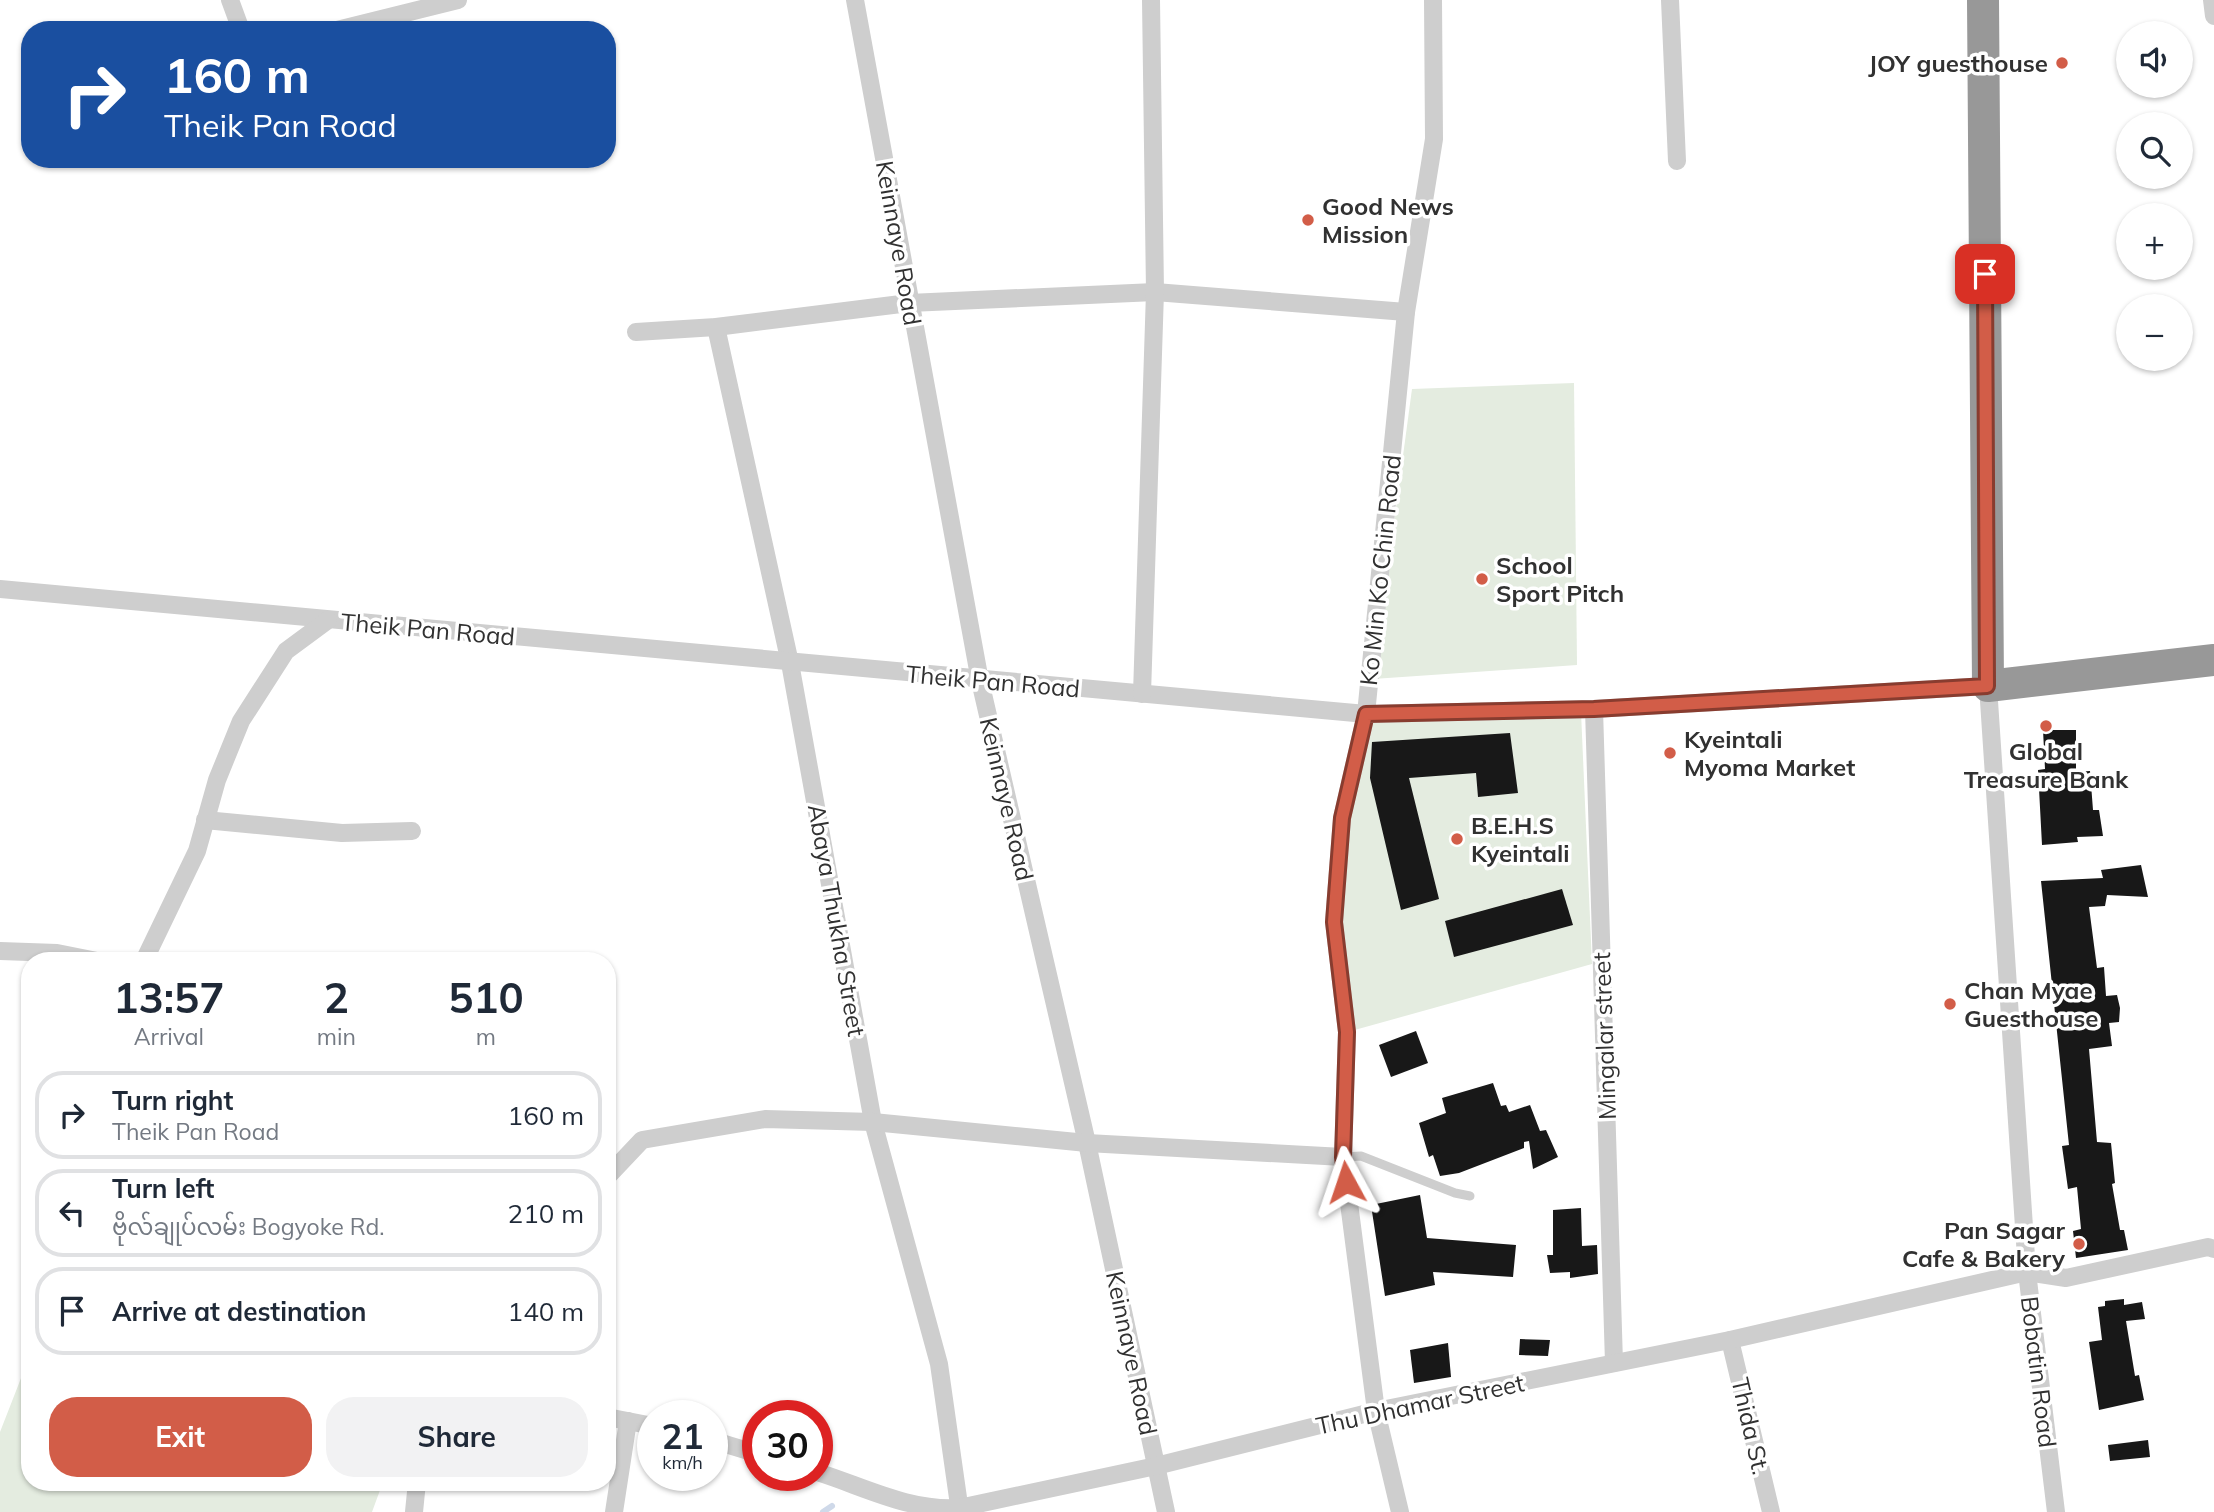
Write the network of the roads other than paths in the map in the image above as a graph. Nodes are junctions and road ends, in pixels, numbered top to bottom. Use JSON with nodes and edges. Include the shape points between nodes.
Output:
{"nodes":[{"id":1,"x":230,"y":0,"type":"edge"},
{"id":2,"x":458,"y":0,"type":"edge"},
{"id":3,"x":855,"y":0,"type":"edge"},
{"id":4,"x":1150,"y":0,"type":"edge"},
{"id":5,"x":1433,"y":0,"type":"edge"},
{"id":6,"x":1670,"y":0,"type":"edge"},
{"id":7,"x":1983,"y":0,"type":"edge"},
{"id":8,"x":2212,"y":0,"type":"edge"},
{"id":9,"x":2214,"y":16,"type":"edge"},
{"id":10,"x":238,"y":21,"type":"edge"},
{"id":11,"x":373,"y":21,"type":"edge"},
{"id":12,"x":1677,"y":161,"type":"dead end"},
{"id":13,"x":1155,"y":292,"type":"junction"},
{"id":14,"x":909,"y":303,"type":"junction"},
{"id":15,"x":1406,"y":312,"type":"junction"},
{"id":16,"x":716,"y":327,"type":"junction"},
{"id":17,"x":636,"y":331,"type":"dead end"},
{"id":18,"x":0,"y":589,"type":"edge"},
{"id":19,"x":328,"y":620,"type":"junction"},
{"id":20,"x":2214,"y":660,"type":"edge"},
{"id":21,"x":790,"y":663,"type":"junction"},
{"id":22,"x":980,"y":681,"type":"junction"},
{"id":23,"x":1987,"y":686,"type":"junction"},
{"id":24,"x":1142,"y":694,"type":"junction"},
{"id":25,"x":1594,"y":709,"type":"junction"},
{"id":26,"x":1366,"y":714,"type":"junction"},
{"id":27,"x":205,"y":820,"type":"junction"},
{"id":28,"x":412,"y":831,"type":"dead end"},
{"id":29,"x":0,"y":951,"type":"edge"},
{"id":30,"x":28,"y":952,"type":"edge"},
{"id":31,"x":148,"y":952,"type":"edge"},
{"id":32,"x":873,"y":1122,"type":"junction"},
{"id":33,"x":1087,"y":1143,"type":"junction"},
{"id":34,"x":1343,"y":1157,"type":"junction"},
{"id":35,"x":616,"y":1167,"type":"edge"},
{"id":36,"x":1470,"y":1196,"type":"dead end"},
{"id":37,"x":2214,"y":1249,"type":"edge"},
{"id":38,"x":2027,"y":1272,"type":"junction"},
{"id":39,"x":1730,"y":1340,"type":"junction"},
{"id":40,"x":1615,"y":1363,"type":"junction"},
{"id":41,"x":1376,"y":1411,"type":"junction"},
{"id":42,"x":616,"y":1419,"type":"edge"},
{"id":43,"x":628,"y":1421,"type":"junction"},
{"id":44,"x":637,"y":1423,"type":"edge"},
{"id":45,"x":1156,"y":1466,"type":"junction"},
{"id":46,"x":833,"y":1478,"type":"edge"},
{"id":47,"x":416,"y":1491,"type":"edge"},
{"id":48,"x":959,"y":1510,"type":"edge"},
{"id":49,"x":414,"y":1512,"type":"edge"},
{"id":50,"x":614,"y":1512,"type":"edge"},
{"id":51,"x":1166,"y":1512,"type":"edge"},
{"id":52,"x":1400,"y":1512,"type":"edge"},
{"id":53,"x":1771,"y":1512,"type":"edge"},
{"id":54,"x":2056,"y":1512,"type":"edge"}],
"edges":[{"from":1,"to":10,"type":"street"},
{"from":2,"to":11,"type":"street"},
{"from":3,"to":14,"type":"street","name":"Keinnaye Road"},
{"from":4,"to":13,"type":"street"},
{"from":5,"to":15,"type":"street","name":"Ko Min Ko Chin Road","via":[[1434,139]]},
{"from":6,"to":12,"type":"street"},
{"from":7,"to":23,"type":"highway"},
{"from":8,"to":9,"type":"street"},
{"from":13,"to":14,"type":"street"},
{"from":13,"to":15,"type":"street"},
{"from":13,"to":24,"type":"street"},
{"from":14,"to":16,"type":"street"},
{"from":14,"to":22,"type":"street","name":"Keinnaye Road"},
{"from":15,"to":26,"type":"street","name":"Ko Min Ko Chin Road"},
{"from":16,"to":17,"type":"street"},
{"from":16,"to":21,"type":"street","name":"Abaya Thukha Street"},
{"from":18,"to":19,"type":"street","name":"Theik Pan Road"},
{"from":19,"to":21,"type":"street","name":"Theik Pan Road"},
{"from":19,"to":27,"type":"street","via":[[286,651],[261,686],[241,721]]},
{"from":20,"to":23,"type":"highway"},
{"from":21,"to":22,"type":"street","name":"Theik Pan Road"},
{"from":21,"to":32,"type":"street","name":"Abaya Thukha Street"},
{"from":22,"to":24,"type":"street","name":"Theik Pan Road"},
{"from":22,"to":33,"type":"street","name":"Keinnaye Road"},
{"from":23,"to":25,"type":"street","name":"Theik Pan Road"},
{"from":23,"to":38,"type":"street","name":"Bobatin Road"},
{"from":24,"to":26,"type":"street","name":"Theik Pan Road"},
{"from":25,"to":26,"type":"street","name":"Theik Pan Road"},
{"from":25,"to":40,"type":"street","name":"Mingalar street"},
{"from":26,"to":34,"type":"street","name":"Ko Min Ko Chin Road","via":[[1342,818],[1334,922],[1347,1032]]},
{"from":27,"to":28,"type":"street","via":[[342,833]]},
{"from":27,"to":31,"type":"street","via":[[178,893]]},
{"from":29,"to":30,"type":"street"},
{"from":32,"to":33,"type":"street"},
{"from":32,"to":35,"type":"street","via":[[765,1119],[642,1140]]},
{"from":32,"to":48,"type":"street","name":"Abaya Thukha Street","via":[[939,1364]]},
{"from":33,"to":34,"type":"street"},
{"from":33,"to":45,"type":"street","name":"Keinnaye Road"},
{"from":34,"to":36,"type":"lane","via":[[1361,1156]]},
{"from":34,"to":41,"type":"street","name":"Ko Min Ko Chin Road"},
{"from":37,"to":38,"type":"street","via":[[2066,1278]]},
{"from":38,"to":39,"type":"street","name":"Thu Dhamar Street"},
{"from":38,"to":54,"type":"street","name":"Bobatin Road"},
{"from":39,"to":40,"type":"street","name":"Thu Dhamar Street"},
{"from":39,"to":53,"type":"street","name":"Thida St."},
{"from":40,"to":41,"type":"street","name":"Thu Dhamar Street"},
{"from":41,"to":45,"type":"street","name":"Thu Dhamar Street"},
{"from":41,"to":52,"type":"street","name":"Ko Min Ko Chin Road"},
{"from":42,"to":43,"type":"street"},
{"from":43,"to":44,"type":"street"},
{"from":43,"to":50,"type":"street"},
{"from":45,"to":48,"type":"street","name":"Thu Dhamar Street"},
{"from":45,"to":51,"type":"street","name":"Keinnaye Road"},
{"from":46,"to":48,"type":"street","name":"Thu Dhamar Street","via":[[892,1500],[933,1510]]},
{"from":47,"to":49,"type":"street"}]}
